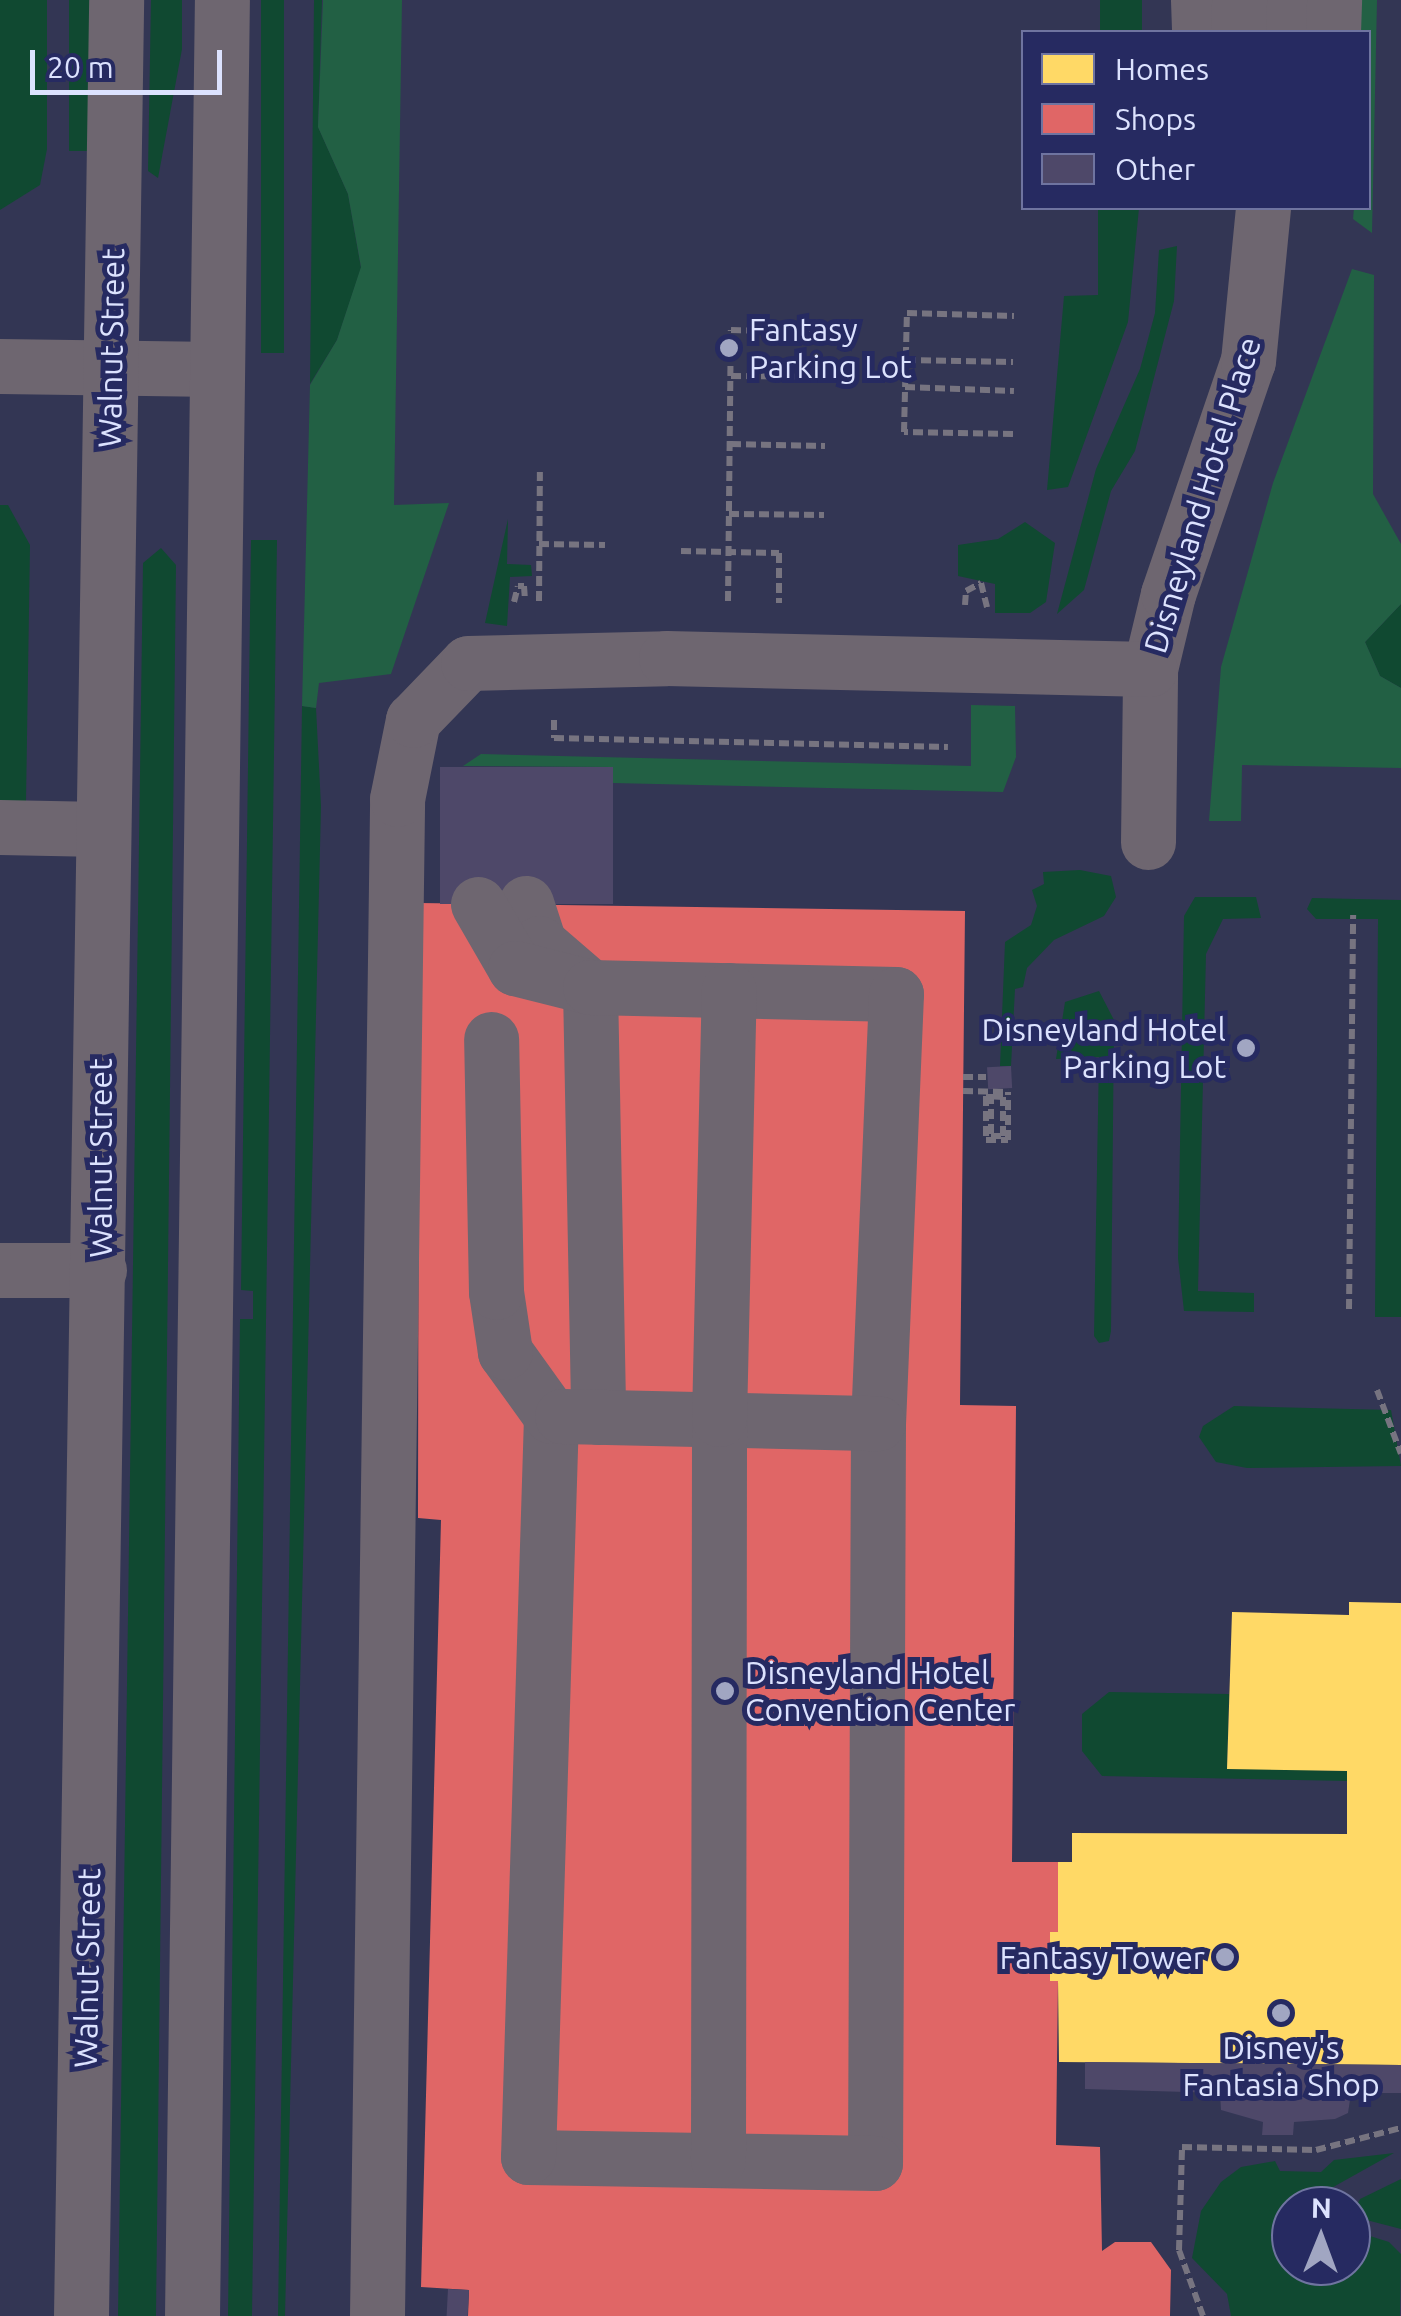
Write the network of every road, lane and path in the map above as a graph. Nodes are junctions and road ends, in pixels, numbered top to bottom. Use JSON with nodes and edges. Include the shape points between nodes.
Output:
{"nodes":[{"id":1,"x":116,"y":0,"type":"edge"},
{"id":2,"x":222,"y":0,"type":"edge"},
{"id":3,"x":1198,"y":0,"type":"edge"},
{"id":4,"x":1239,"y":0,"type":"edge"},
{"id":5,"x":1289,"y":0,"type":"edge"},
{"id":6,"x":1334,"y":0,"type":"edge"},
{"id":7,"x":1199,"y":30,"type":"edge"},
{"id":8,"x":1238,"y":30,"type":"edge"},
{"id":9,"x":1290,"y":30,"type":"edge"},
{"id":10,"x":1334,"y":30,"type":"edge"},
{"id":11,"x":1263,"y":210,"type":"edge"},
{"id":12,"x":1014,"y":316,"type":"dead end"},
{"id":13,"x":828,"y":333,"type":"dead end"},
{"id":14,"x":906,"y":360,"type":"junction"},
{"id":15,"x":1013,"y":362,"type":"dead end"},
{"id":16,"x":0,"y":366,"type":"edge"},
{"id":17,"x":111,"y":367,"type":"junction"},
{"id":18,"x":217,"y":369,"type":"junction"},
{"id":19,"x":731,"y":376,"type":"junction"},
{"id":20,"x":828,"y":376,"type":"dead end"},
{"id":21,"x":904,"y":388,"type":"junction"},
{"id":22,"x":1014,"y":392,"type":"dead end"},
{"id":23,"x":1013,"y":434,"type":"dead end"},
{"id":24,"x":731,"y":444,"type":"junction"},
{"id":25,"x":826,"y":446,"type":"dead end"},
{"id":26,"x":540,"y":472,"type":"dead end"},
{"id":27,"x":730,"y":514,"type":"junction"},
{"id":28,"x":824,"y":514,"type":"dead end"},
{"id":29,"x":539,"y":544,"type":"junction"},
{"id":30,"x":605,"y":545,"type":"dead end"},
{"id":31,"x":681,"y":551,"type":"dead end"},
{"id":32,"x":729,"y":552,"type":"junction"},
{"id":33,"x":514,"y":590,"type":"dead end"},
{"id":34,"x":525,"y":591,"type":"dead end"},
{"id":35,"x":966,"y":592,"type":"dead end"},
{"id":36,"x":987,"y":593,"type":"dead end"},
{"id":37,"x":539,"y":612,"type":"dead end"},
{"id":38,"x":753,"y":661,"type":"junction"},
{"id":39,"x":1150,"y":669,"type":"junction"},
{"id":40,"x":554,"y":702,"type":"dead end"},
{"id":41,"x":948,"y":747,"type":"dead end"},
{"id":42,"x":0,"y":827,"type":"edge"},
{"id":43,"x":101,"y":829,"type":"junction"},
{"id":44,"x":1148,"y":842,"type":"dead end"},
{"id":45,"x":502,"y":904,"type":"dead end"},
{"id":46,"x":1353,"y":915,"type":"dead end"},
{"id":47,"x":590,"y":987,"type":"junction"},
{"id":48,"x":729,"y":990,"type":"junction"},
{"id":49,"x":491,"y":1039,"type":"dead end"},
{"id":50,"x":962,"y":1077,"type":"dead end"},
{"id":51,"x":986,"y":1077,"type":"dead end"},
{"id":52,"x":963,"y":1090,"type":"dead end"},
{"id":53,"x":990,"y":1094,"type":"dead end"},
{"id":54,"x":0,"y":1270,"type":"edge"},
{"id":55,"x":99,"y":1270,"type":"junction"},
{"id":56,"x":1348,"y":1309,"type":"dead end"},
{"id":57,"x":1377,"y":1390,"type":"dead end"},
{"id":58,"x":574,"y":1416,"type":"junction"},
{"id":59,"x":719,"y":1419,"type":"junction"},
{"id":60,"x":878,"y":1422,"type":"junction"},
{"id":61,"x":1401,"y":1454,"type":"edge"},
{"id":62,"x":1401,"y":2128,"type":"edge"},
{"id":63,"x":718,"y":2160,"type":"junction"},
{"id":64,"x":81,"y":2316,"type":"edge"},
{"id":65,"x":192,"y":2316,"type":"edge"},
{"id":66,"x":376,"y":2316,"type":"edge"},
{"id":67,"x":1203,"y":2316,"type":"edge"}],
"edges":[{"from":1,"to":17,"type":"street","name":"Walnut Street"},
{"from":2,"to":18,"type":"street"},
{"from":3,"to":7,"type":"street"},
{"from":4,"to":8,"type":"street"},
{"from":5,"to":9,"type":"street"},
{"from":6,"to":10,"type":"street"},
{"from":11,"to":39,"type":"street","name":"Disneyland Hotel Place","via":[[1248,360],[1168,594]]},
{"from":12,"to":14,"type":"path","via":[[907,313]]},
{"from":13,"to":19,"type":"path","via":[[731,330]]},
{"from":14,"to":15,"type":"path"},
{"from":14,"to":21,"type":"path"},
{"from":16,"to":17,"type":"street"},
{"from":17,"to":18,"type":"street"},
{"from":17,"to":43,"type":"street","name":"Walnut Street"},
{"from":18,"to":65,"type":"street"},
{"from":19,"to":20,"type":"path"},
{"from":19,"to":24,"type":"path"},
{"from":21,"to":22,"type":"path"},
{"from":21,"to":23,"type":"path","via":[[904,432]]},
{"from":24,"to":25,"type":"path"},
{"from":24,"to":27,"type":"path"},
{"from":26,"to":29,"type":"path"},
{"from":27,"to":28,"type":"path"},
{"from":27,"to":32,"type":"path"},
{"from":29,"to":30,"type":"path"},
{"from":29,"to":37,"type":"path"},
{"from":31,"to":32,"type":"path"},
{"from":32,"to":38,"type":"path"},
{"from":32,"to":38,"type":"path","via":[[779,553]]},
{"from":33,"to":34,"type":"path"},
{"from":35,"to":36,"type":"path","via":[[981,583]]},
{"from":38,"to":39,"type":"street"},
{"from":38,"to":66,"type":"street","via":[[468,664],[413,720],[397,799]]},
{"from":39,"to":44,"type":"street","name":"Disneyland Hotel Place"},
{"from":40,"to":41,"type":"path","via":[[554,738]]},
{"from":42,"to":43,"type":"street"},
{"from":43,"to":55,"type":"street","name":"Walnut Street"},
{"from":45,"to":47,"type":"street","via":[[515,968]]},
{"from":46,"to":56,"type":"path"},
{"from":47,"to":48,"type":"street"},
{"from":47,"to":58,"type":"street"},
{"from":48,"to":59,"type":"street"},
{"from":48,"to":60,"type":"street","via":[[896,994]]},
{"from":49,"to":58,"type":"street","via":[[496,1292],[505,1352]]},
{"from":50,"to":51,"type":"path"},
{"from":52,"to":53,"type":"path","bridge":true,"via":[[1008,1092],[1008,1140],[986,1140],[986,1096],[1003,1096],[1003,1136],[991,1136]]},
{"from":54,"to":55,"type":"street"},
{"from":55,"to":64,"type":"street","name":"Walnut Street"},
{"from":57,"to":61,"type":"path"},
{"from":58,"to":59,"type":"street"},
{"from":58,"to":63,"type":"street","via":[[528,2157]]},
{"from":59,"to":60,"type":"street"},
{"from":59,"to":63,"type":"street"},
{"from":60,"to":63,"type":"street","via":[[875,2163]]},
{"from":62,"to":67,"type":"path","via":[[1316,2150],[1182,2147],[1179,2250]]}]}
